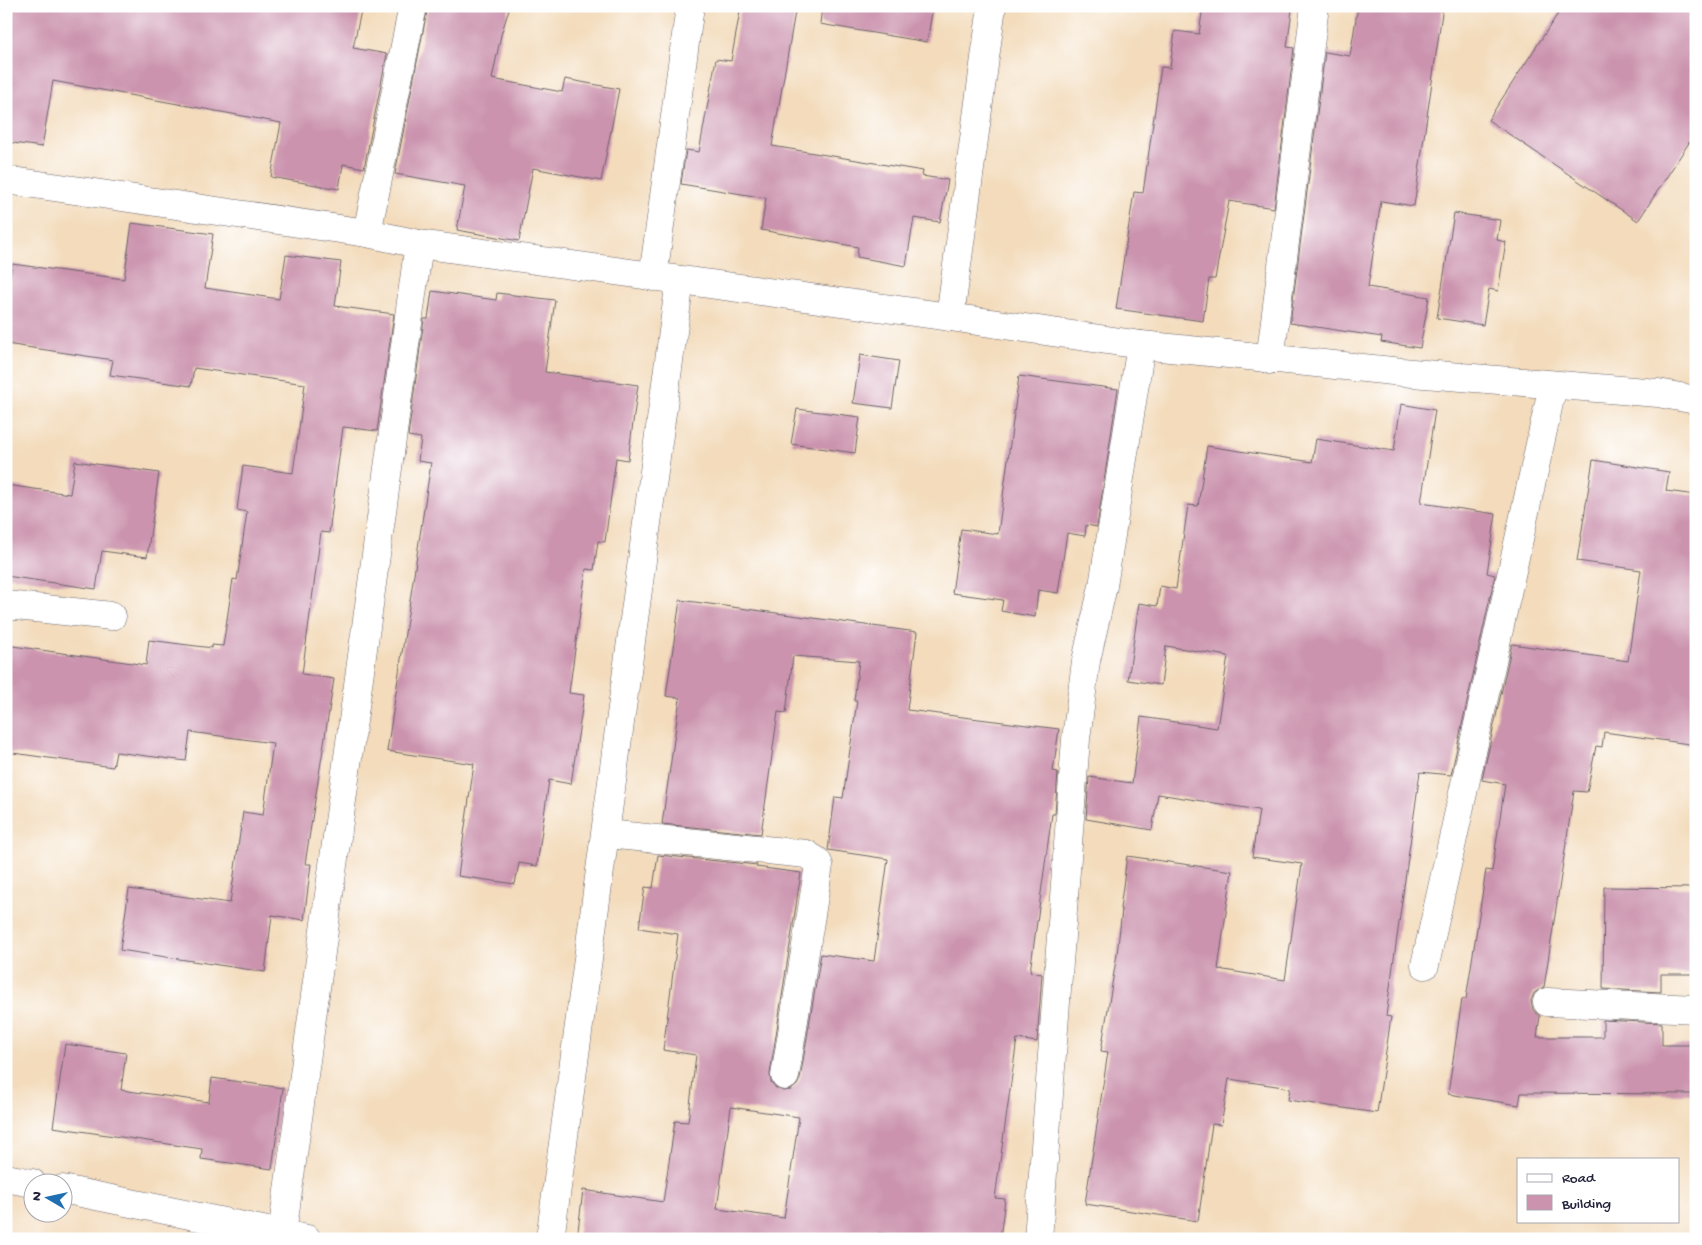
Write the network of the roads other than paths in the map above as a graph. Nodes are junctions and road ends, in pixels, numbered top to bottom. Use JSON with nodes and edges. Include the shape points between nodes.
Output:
{"nodes":[{"id":1,"x":413,"y":6,"type":"edge"},
{"id":2,"x":690,"y":6,"type":"edge"},
{"id":3,"x":992,"y":6,"type":"edge"},
{"id":4,"x":1315,"y":6,"type":"edge"},
{"id":5,"x":6,"y":180,"type":"edge"},
{"id":6,"x":368,"y":232,"type":"junction"},
{"id":7,"x":419,"y":244,"type":"junction"},
{"id":8,"x":653,"y":277,"type":"junction"},
{"id":9,"x":680,"y":280,"type":"junction"},
{"id":10,"x":950,"y":316,"type":"junction"},
{"id":11,"x":1141,"y":345,"type":"junction"},
{"id":12,"x":1270,"y":360,"type":"junction"},
{"id":13,"x":1553,"y":385,"type":"junction"},
{"id":14,"x":1696,"y":400,"type":"edge"},
{"id":15,"x":6,"y":605,"type":"edge"},
{"id":16,"x":112,"y":616,"type":"dead end"},
{"id":17,"x":607,"y":834,"type":"junction"},
{"id":18,"x":1425,"y":965,"type":"dead end"},
{"id":19,"x":1547,"y":1002,"type":"dead end"},
{"id":20,"x":1696,"y":1009,"type":"edge"},
{"id":21,"x":785,"y":1076,"type":"dead end"},
{"id":22,"x":6,"y":1178,"type":"edge"},
{"id":23,"x":22,"y":1181,"type":"edge"},
{"id":24,"x":72,"y":1191,"type":"edge"},
{"id":25,"x":294,"y":1236,"type":"edge"},
{"id":26,"x":550,"y":1239,"type":"edge"},
{"id":27,"x":1038,"y":1239,"type":"edge"}],
"edges":[{"from":1,"to":6,"type":"street"},
{"from":2,"to":8,"type":"street"},
{"from":3,"to":10,"type":"street"},
{"from":4,"to":12,"type":"street"},
{"from":5,"to":6,"type":"street"},
{"from":6,"to":7,"type":"street"},
{"from":7,"to":8,"type":"street"},
{"from":7,"to":25,"type":"street"},
{"from":8,"to":9,"type":"street"},
{"from":9,"to":10,"type":"street"},
{"from":9,"to":17,"type":"street"},
{"from":10,"to":11,"type":"street"},
{"from":11,"to":12,"type":"street"},
{"from":11,"to":27,"type":"street","via":[[1103,586],[1086,661],[1076,739]]},
{"from":12,"to":13,"type":"street"},
{"from":13,"to":14,"type":"street","via":[[1658,393]]},
{"from":13,"to":18,"type":"street"},
{"from":15,"to":16,"type":"street"},
{"from":17,"to":21,"type":"street","via":[[806,854],[817,861],[819,865]]},
{"from":17,"to":26,"type":"street"},
{"from":19,"to":20,"type":"street"},
{"from":22,"to":23,"type":"street"},
{"from":24,"to":25,"type":"street"}]}
